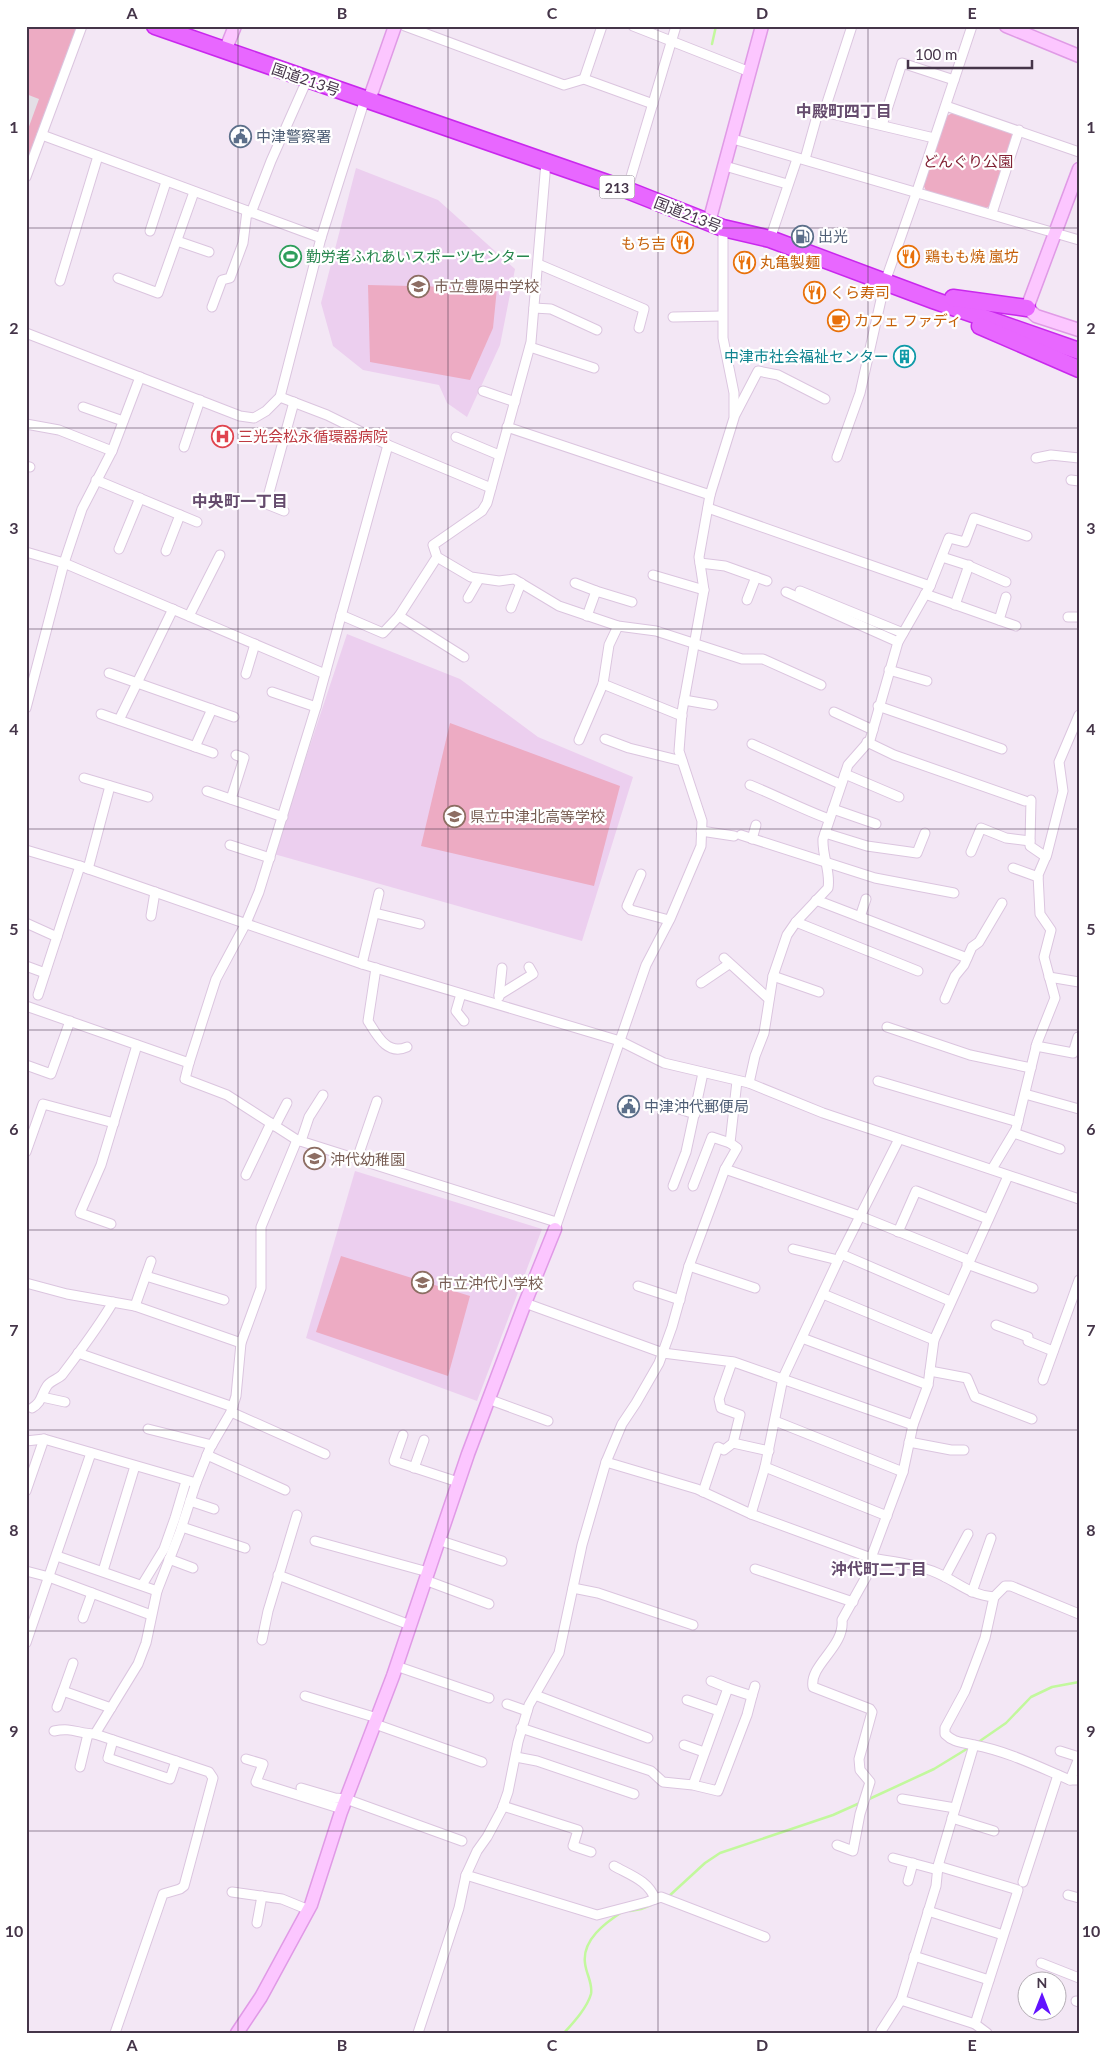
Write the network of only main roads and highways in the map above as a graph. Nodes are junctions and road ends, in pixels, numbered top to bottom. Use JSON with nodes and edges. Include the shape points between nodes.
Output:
{"nodes":[{"id":1,"x":155,"y":26,"type":"edge"},
{"id":2,"x":885,"y":282,"type":"junction"},
{"id":3,"x":933,"y":300,"type":"junction"},
{"id":4,"x":1027,"y":308,"type":"road end"},
{"id":5,"x":1079,"y":351,"type":"edge"},
{"id":6,"x":1079,"y":369,"type":"edge"}],
"edges":[{"from":1,"to":2,"type":"highway","name":"国道213号","number":"213","via":[[627,190],[716,225],[770,239]]},
{"from":2,"to":3,"type":"highway","name":"国道213号","number":"213"},
{"from":2,"to":4,"type":"highway","via":[[959,300]]},
{"from":3,"to":5,"type":"highway","name":"国道213号","number":"213"},
{"from":3,"to":6,"type":"highway","via":[[941,312]]}]}
